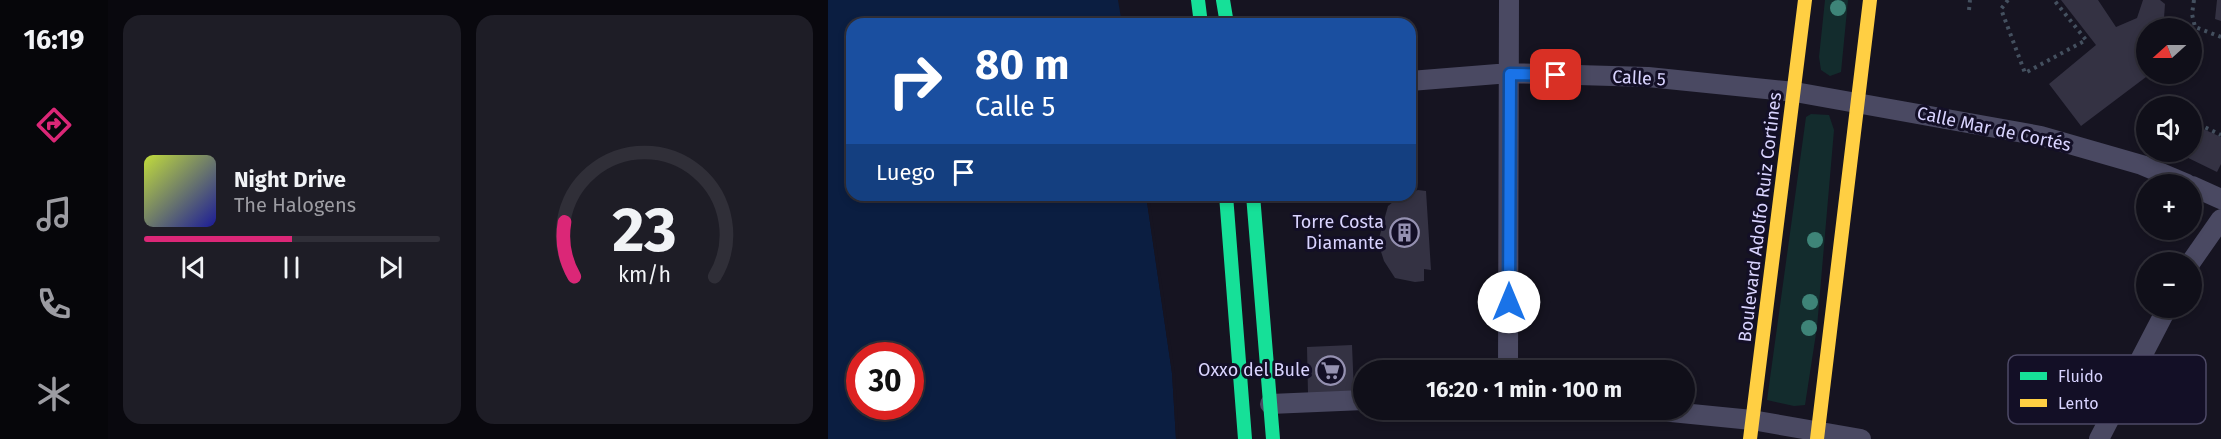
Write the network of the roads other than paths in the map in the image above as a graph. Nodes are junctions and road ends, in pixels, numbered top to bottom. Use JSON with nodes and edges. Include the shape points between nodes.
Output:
{"nodes":[{"id":1,"x":1198,"y":0,"type":"edge"},
{"id":2,"x":1223,"y":0,"type":"edge"},
{"id":3,"x":1509,"y":0,"type":"edge"},
{"id":4,"x":1805,"y":0,"type":"edge"},
{"id":5,"x":1870,"y":0,"type":"edge"},
{"id":6,"x":1200,"y":18,"type":"edge"},
{"id":7,"x":1226,"y":18,"type":"edge"},
{"id":8,"x":1510,"y":74,"type":"junction"},
{"id":9,"x":1416,"y":81,"type":"edge"},
{"id":10,"x":1795,"y":92,"type":"junction"},
{"id":11,"x":1858,"y":103,"type":"junction"},
{"id":12,"x":2163,"y":174,"type":"edge"},
{"id":13,"x":2202,"y":190,"type":"edge"},
{"id":14,"x":2221,"y":199,"type":"edge"},
{"id":15,"x":1226,"y":201,"type":"edge"},
{"id":16,"x":1253,"y":201,"type":"edge"},
{"id":17,"x":2221,"y":219,"type":"edge"},
{"id":18,"x":2198,"y":252,"type":"edge"},
{"id":19,"x":2162,"y":318,"type":"edge"},
{"id":20,"x":2143,"y":355,"type":"edge"},
{"id":21,"x":1508,"y":360,"type":"edge"},
{"id":22,"x":1353,"y":400,"type":"edge"},
{"id":23,"x":1270,"y":404,"type":"junction"},
{"id":24,"x":1695,"y":419,"type":"edge"},
{"id":25,"x":2107,"y":424,"type":"edge"},
{"id":26,"x":1751,"y":430,"type":"edge"},
{"id":27,"x":1818,"y":435,"type":"edge"},
{"id":28,"x":1245,"y":439,"type":"edge"},
{"id":29,"x":1273,"y":439,"type":"edge"},
{"id":30,"x":1861,"y":439,"type":"edge"},
{"id":31,"x":2099,"y":439,"type":"edge"}],
"edges":[{"from":1,"to":6,"type":"main road"},
{"from":2,"to":7,"type":"main road"},
{"from":3,"to":8,"type":"street"},
{"from":4,"to":10,"type":"main road","name":"Boulevard Adolfo Ruiz Cortines"},
{"from":5,"to":11,"type":"main road"},
{"from":8,"to":9,"type":"street","name":"Calle 5"},
{"from":8,"to":10,"type":"street","name":"Calle 5","via":[[1648,77]]},
{"from":8,"to":21,"type":"street"},
{"from":10,"to":11,"type":"street","name":"Calle Mar de Cortés"},
{"from":10,"to":26,"type":"main road","name":"Boulevard Adolfo Ruiz Cortines"},
{"from":11,"to":12,"type":"street","name":"Calle Mar de Cortés","via":[[2041,136]]},
{"from":11,"to":27,"type":"main road"},
{"from":13,"to":14,"type":"street"},
{"from":15,"to":28,"type":"main road"},
{"from":16,"to":23,"type":"main road"},
{"from":17,"to":18,"type":"street"},
{"from":19,"to":20,"type":"street"},
{"from":22,"to":23,"type":"street"},
{"from":23,"to":29,"type":"main road"},
{"from":24,"to":26,"type":"street"},
{"from":25,"to":31,"type":"street"},
{"from":26,"to":27,"type":"street"},
{"from":27,"to":30,"type":"street"}]}
